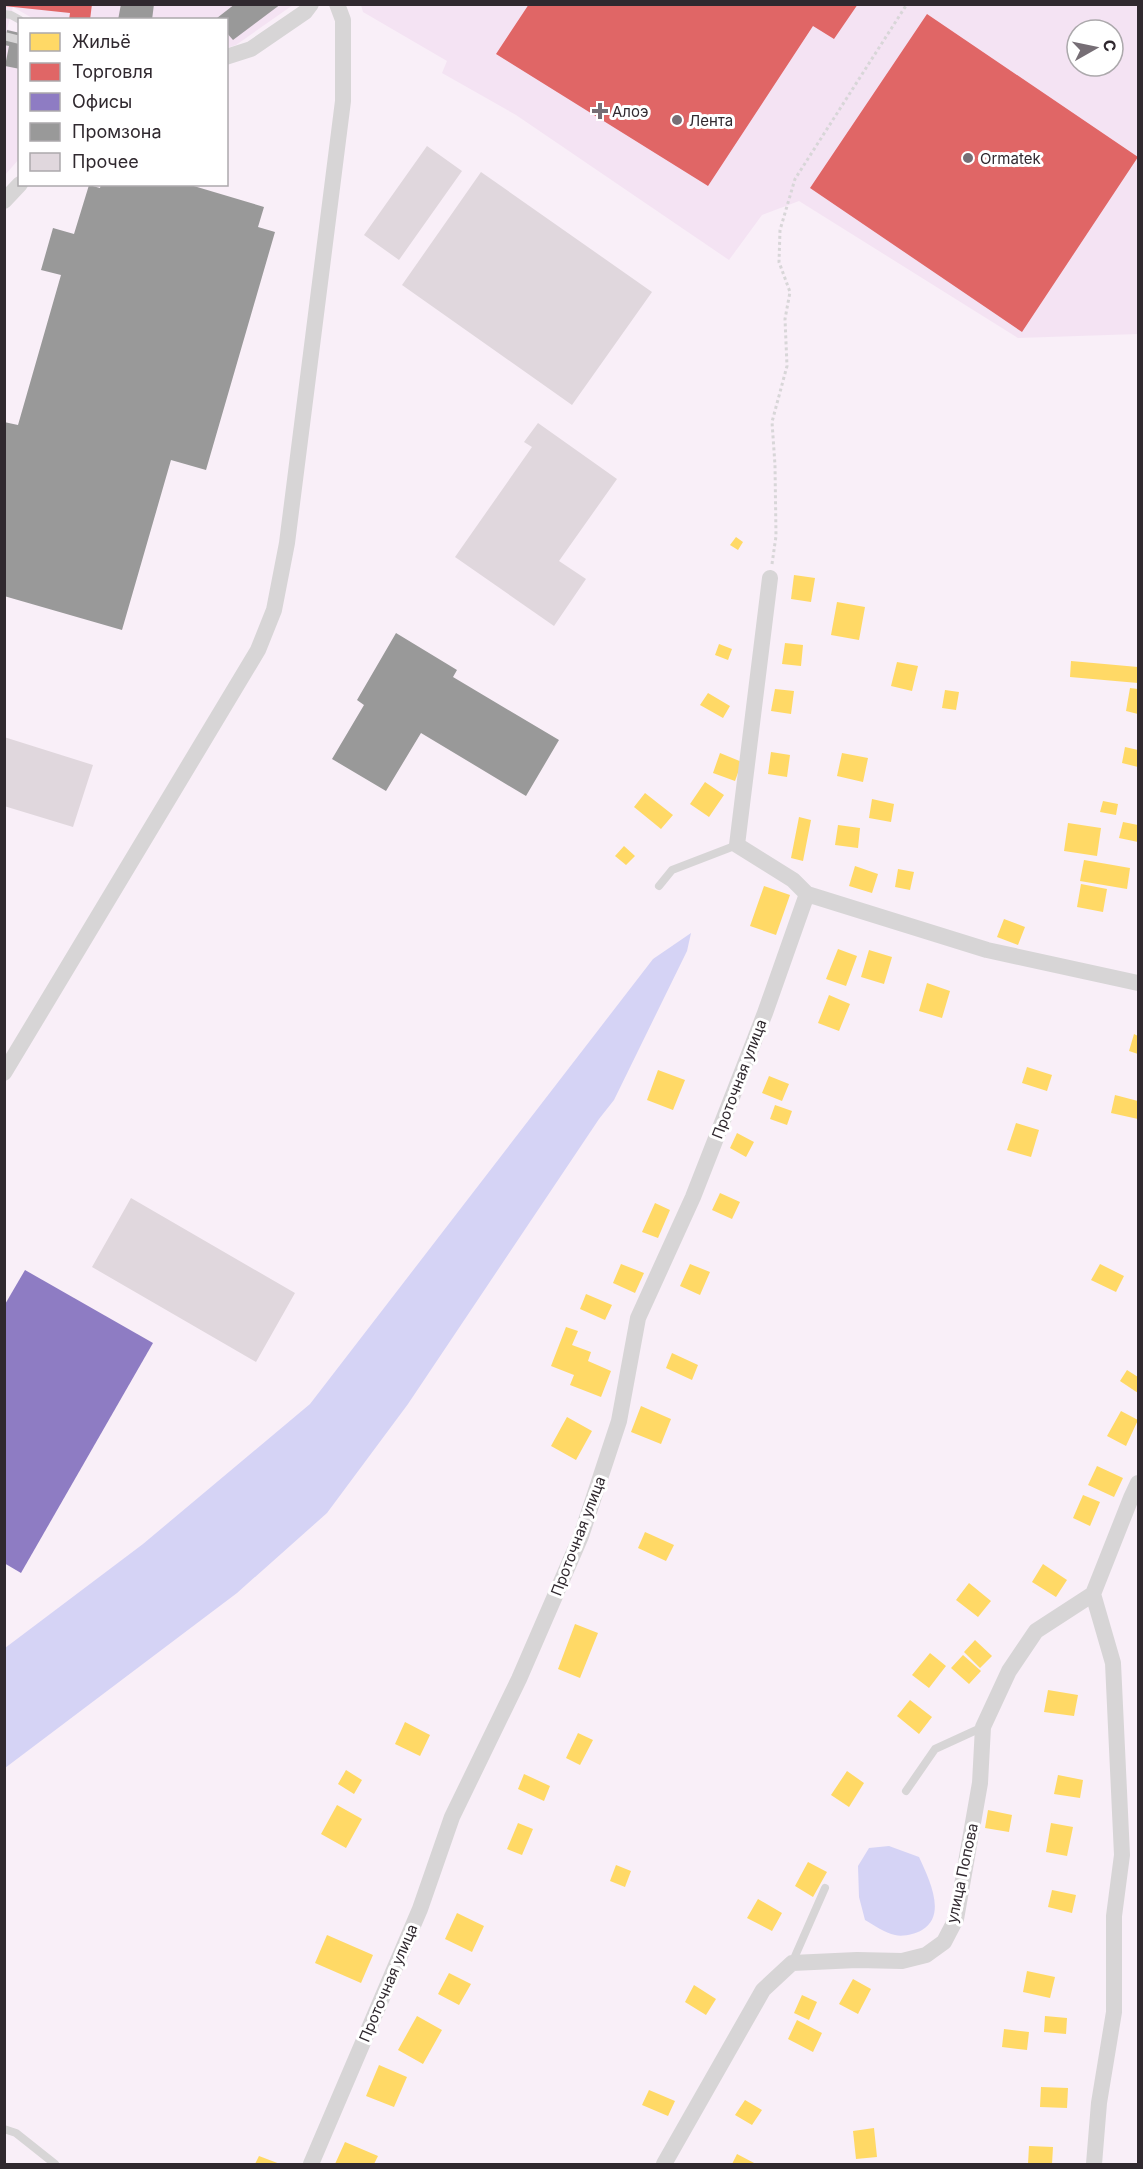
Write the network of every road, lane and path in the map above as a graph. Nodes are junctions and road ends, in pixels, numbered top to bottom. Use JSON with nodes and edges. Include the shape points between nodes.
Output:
{"nodes":[{"id":1,"x":311,"y":4,"type":"edge"},
{"id":2,"x":337,"y":4,"type":"edge"},
{"id":3,"x":907,"y":4,"type":"edge"},
{"id":4,"x":4,"y":14,"type":"edge"},
{"id":5,"x":18,"y":19,"type":"edge"},
{"id":6,"x":228,"y":56,"type":"edge"},
{"id":7,"x":18,"y":186,"type":"edge"},
{"id":8,"x":4,"y":201,"type":"edge"},
{"id":9,"x":770,"y":578,"type":"joint"},
{"id":10,"x":737,"y":845,"type":"junction"},
{"id":11,"x":659,"y":886,"type":"dead end"},
{"id":12,"x":807,"y":894,"type":"junction"},
{"id":13,"x":1138,"y":982,"type":"edge"},
{"id":14,"x":4,"y":1073,"type":"edge"},
{"id":15,"x":1138,"y":1483,"type":"edge"},
{"id":16,"x":1093,"y":1594,"type":"junction"},
{"id":17,"x":983,"y":1727,"type":"junction"},
{"id":18,"x":906,"y":1791,"type":"dead end"},
{"id":19,"x":1130,"y":1856,"type":"edge"},
{"id":20,"x":825,"y":1888,"type":"dead end"},
{"id":21,"x":792,"y":1963,"type":"junction"},
{"id":22,"x":4,"y":2128,"type":"edge"},
{"id":23,"x":55,"y":2164,"type":"edge"},
{"id":24,"x":311,"y":2164,"type":"edge"},
{"id":25,"x":664,"y":2164,"type":"edge"},
{"id":26,"x":1094,"y":2164,"type":"edge"}],
"edges":[{"from":1,"to":6,"type":"street","via":[[251,49]]},
{"from":2,"to":14,"type":"street","via":[[343,20],[343,101],[297,473],[274,610],[258,650]]},
{"from":3,"to":9,"type":"path","via":[[795,179],[780,230],[779,262],[790,292],[784,319],[787,366],[772,422],[776,536]]},
{"from":4,"to":5,"type":"lane"},
{"from":7,"to":8,"type":"street"},
{"from":9,"to":10,"type":"street"},
{"from":10,"to":11,"type":"lane","via":[[672,870]]},
{"from":10,"to":12,"type":"street","via":[[793,880]]},
{"from":12,"to":13,"type":"street","via":[[987,950]]},
{"from":12,"to":24,"type":"street","name":"Проточная улица","via":[[693,1197],[638,1318],[619,1421],[581,1536],[519,1679],[452,1817],[420,1909]]},
{"from":15,"to":16,"type":"street"},
{"from":16,"to":17,"type":"street","name":"улица Попова","via":[[1036,1630],[1009,1671]]},
{"from":16,"to":19,"type":"street","via":[[1113,1663]]},
{"from":17,"to":18,"type":"lane","via":[[935,1749]]},
{"from":17,"to":21,"type":"street","name":"улица Попова","via":[[980,1783],[956,1919],[944,1942],[926,1955],[902,1961]]},
{"from":19,"to":26,"type":"street","via":[[1114,1917],[1114,2012],[1099,2103]]},
{"from":20,"to":21,"type":"lane"},
{"from":21,"to":25,"type":"street","via":[[763,1990]]},
{"from":22,"to":23,"type":"lane"}]}
